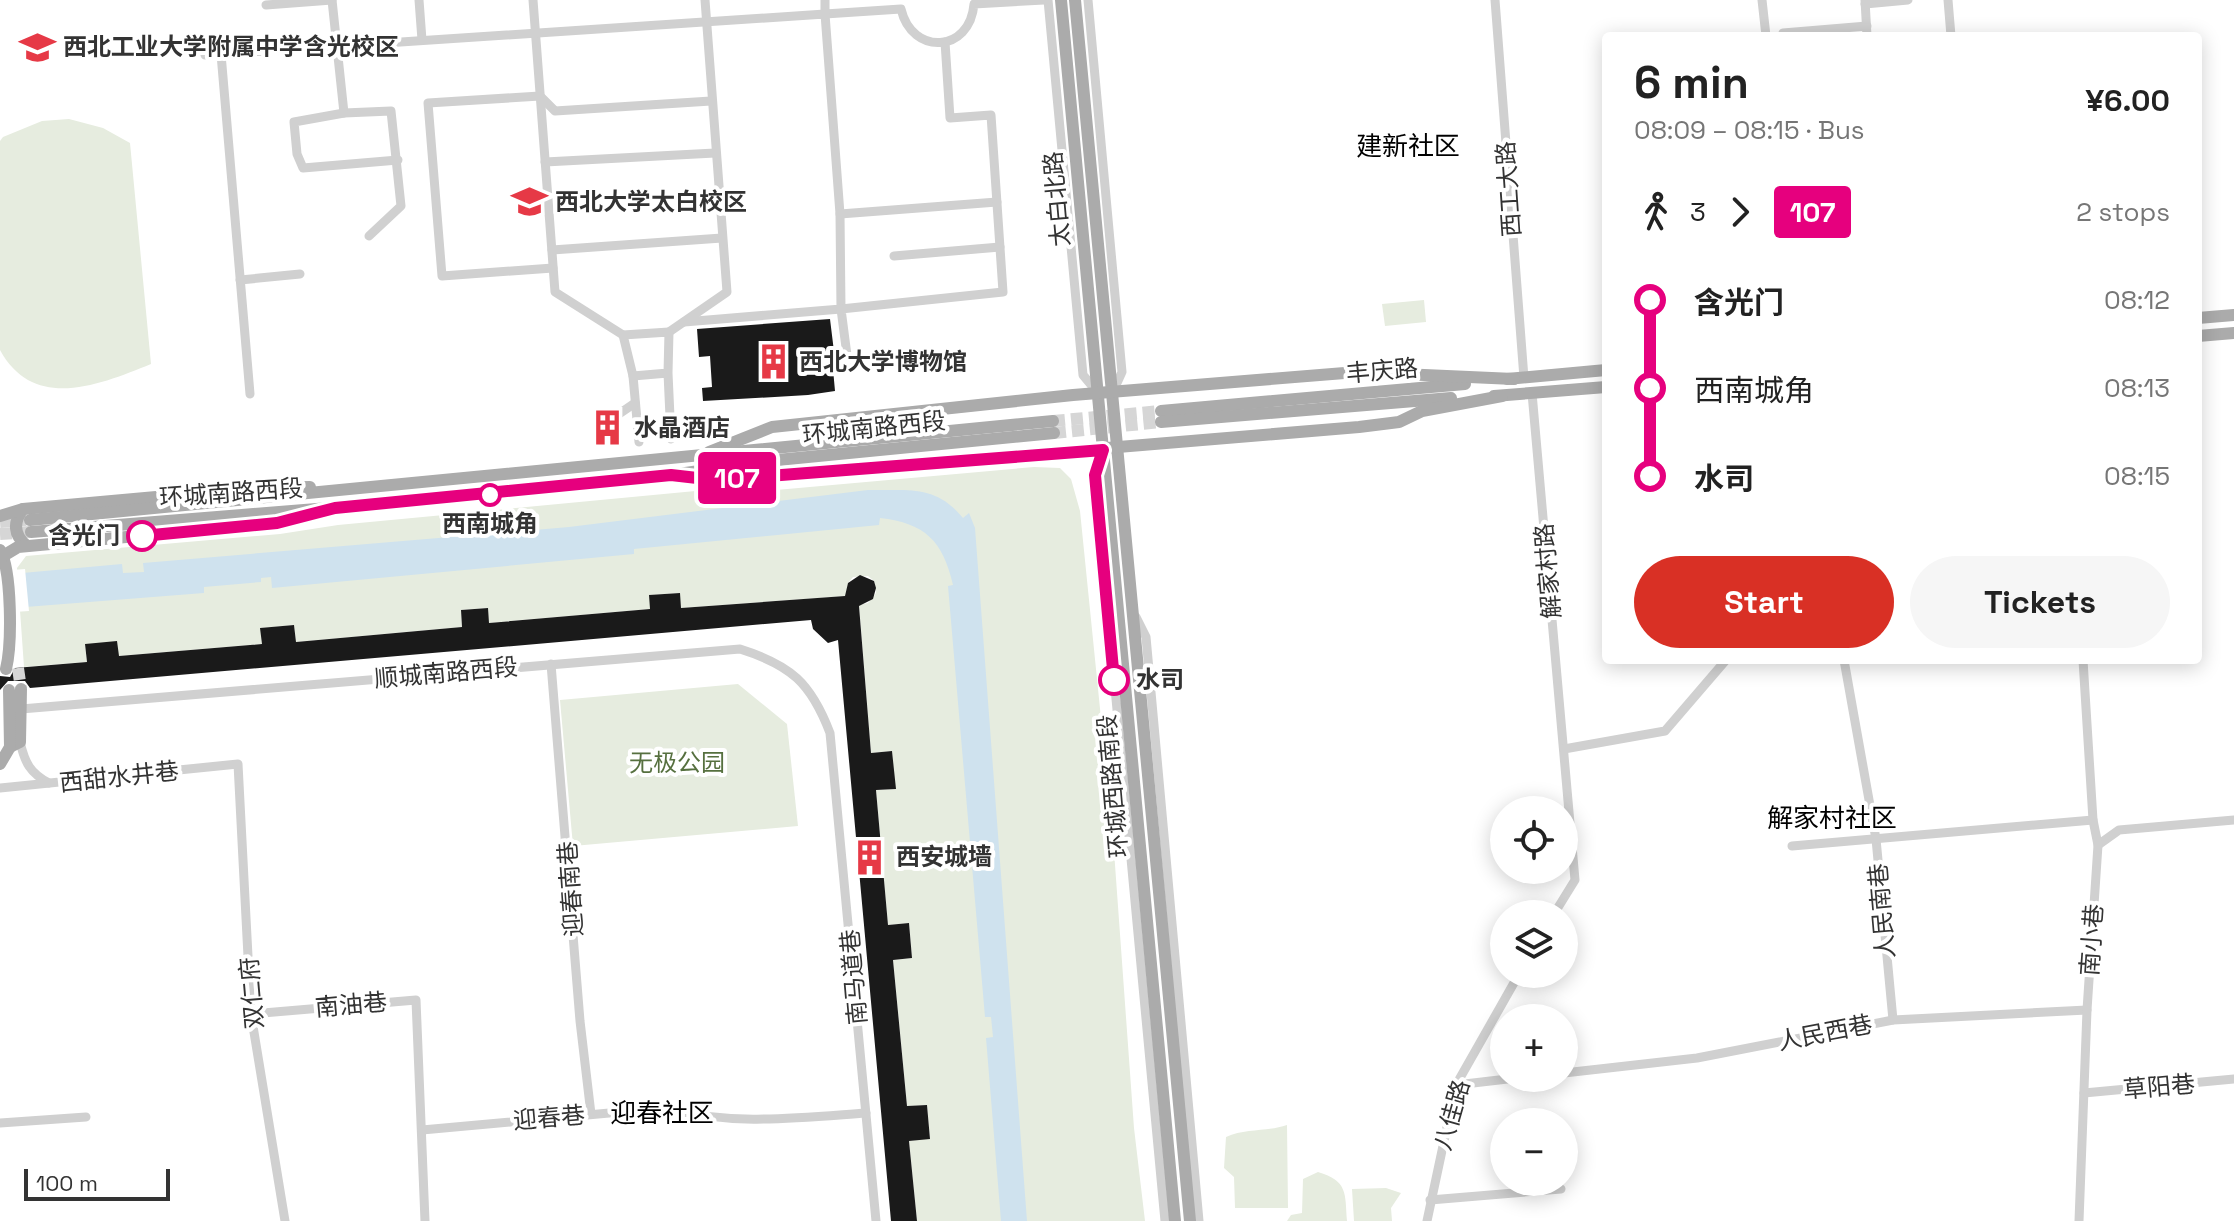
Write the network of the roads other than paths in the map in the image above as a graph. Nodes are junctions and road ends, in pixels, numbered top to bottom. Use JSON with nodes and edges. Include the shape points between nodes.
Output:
{"nodes":[{"id":1,"x":419,"y":0,"type":"edge"},
{"id":2,"x":533,"y":0,"type":"edge"},
{"id":3,"x":705,"y":0,"type":"edge"},
{"id":4,"x":825,"y":0,"type":"edge"},
{"id":5,"x":1046,"y":0,"type":"edge"},
{"id":6,"x":1061,"y":0,"type":"edge"},
{"id":7,"x":1075,"y":0,"type":"edge"},
{"id":8,"x":1088,"y":0,"type":"edge"},
{"id":9,"x":1495,"y":0,"type":"edge"},
{"id":10,"x":1762,"y":0,"type":"edge"},
{"id":11,"x":1908,"y":0,"type":"edge"},
{"id":12,"x":1948,"y":0,"type":"edge"},
{"id":13,"x":973,"y":2,"type":"edge"},
{"id":14,"x":1865,"y":2,"type":"edge"},
{"id":15,"x":901,"y":4,"type":"edge"},
{"id":16,"x":266,"y":5,"type":"dead end"},
{"id":17,"x":825,"y":14,"type":"junction"},
{"id":18,"x":708,"y":21,"type":"junction"},
{"id":19,"x":1867,"y":31,"type":"edge"},
{"id":20,"x":1766,"y":32,"type":"edge"},
{"id":21,"x":1825,"y":32,"type":"edge"},
{"id":22,"x":1951,"y":32,"type":"edge"},
{"id":23,"x":535,"y":33,"type":"junction"},
{"id":24,"x":422,"y":40,"type":"junction"},
{"id":25,"x":945,"y":42,"type":"junction"},
{"id":26,"x":335,"y":46,"type":"junction"},
{"id":27,"x":221,"y":54,"type":"junction"},
{"id":28,"x":205,"y":55,"type":"dead end"},
{"id":29,"x":540,"y":96,"type":"junction"},
{"id":30,"x":711,"y":101,"type":"junction"},
{"id":31,"x":344,"y":113,"type":"junction"},
{"id":32,"x":715,"y":153,"type":"junction"},
{"id":33,"x":398,"y":160,"type":"junction"},
{"id":34,"x":545,"y":162,"type":"junction"},
{"id":35,"x":997,"y":202,"type":"junction"},
{"id":36,"x":840,"y":214,"type":"junction"},
{"id":37,"x":369,"y":236,"type":"dead end"},
{"id":38,"x":722,"y":238,"type":"junction"},
{"id":39,"x":1000,"y":247,"type":"junction"},
{"id":40,"x":552,"y":250,"type":"junction"},
{"id":41,"x":894,"y":256,"type":"dead end"},
{"id":42,"x":553,"y":268,"type":"junction"},
{"id":43,"x":300,"y":274,"type":"dead end"},
{"id":44,"x":240,"y":280,"type":"junction"},
{"id":45,"x":841,"y":309,"type":"junction"},
{"id":46,"x":2234,"y":315,"type":"edge"},
{"id":47,"x":2202,"y":318,"type":"edge"},
{"id":48,"x":684,"y":322,"type":"junction"},
{"id":49,"x":669,"y":332,"type":"junction"},
{"id":50,"x":2234,"y":333,"type":"edge"},
{"id":51,"x":623,"y":335,"type":"junction"},
{"id":52,"x":2202,"y":336,"type":"edge"},
{"id":53,"x":848,"y":363,"type":"dead end"},
{"id":54,"x":1602,"y":370,"type":"edge"},
{"id":55,"x":668,"y":373,"type":"junction"},
{"id":56,"x":633,"y":376,"type":"junction"},
{"id":57,"x":1519,"y":378,"type":"junction"},
{"id":58,"x":1602,"y":387,"type":"edge"},
{"id":59,"x":1113,"y":392,"type":"junction"},
{"id":60,"x":1098,"y":393,"type":"junction"},
{"id":61,"x":1532,"y":393,"type":"junction"},
{"id":62,"x":250,"y":394,"type":"dead end"},
{"id":63,"x":1502,"y":396,"type":"junction"},
{"id":64,"x":635,"y":403,"type":"junction"},
{"id":65,"x":613,"y":418,"type":"dead end"},
{"id":66,"x":671,"y":439,"type":"dead end"},
{"id":67,"x":639,"y":442,"type":"dead end"},
{"id":68,"x":1119,"y":449,"type":"junction"},
{"id":69,"x":1103,"y":450,"type":"junction"},
{"id":70,"x":696,"y":457,"type":"junction"},
{"id":71,"x":671,"y":475,"type":"junction"},
{"id":72,"x":335,"y":508,"type":"junction"},
{"id":73,"x":0,"y":516,"type":"edge"},
{"id":74,"x":28,"y":520,"type":"junction"},
{"id":75,"x":27,"y":546,"type":"junction"},
{"id":76,"x":3,"y":556,"type":"edge"},
{"id":77,"x":1133,"y":612,"type":"junction"},
{"id":78,"x":1110,"y":635,"type":"junction"},
{"id":79,"x":1124,"y":660,"type":"junction"},
{"id":80,"x":551,"y":664,"type":"junction"},
{"id":81,"x":1723,"y":664,"type":"edge"},
{"id":82,"x":1845,"y":664,"type":"edge"},
{"id":83,"x":2083,"y":664,"type":"edge"},
{"id":84,"x":12,"y":668,"type":"tunnel mouth"},
{"id":85,"x":21,"y":709,"type":"junction"},
{"id":86,"x":830,"y":733,"type":"joint"},
{"id":87,"x":15,"y":745,"type":"junction"},
{"id":88,"x":1564,"y":749,"type":"junction"},
{"id":89,"x":0,"y":764,"type":"edge"},
{"id":90,"x":238,"y":764,"type":"joint"},
{"id":91,"x":52,"y":784,"type":"junction"},
{"id":92,"x":0,"y":788,"type":"edge"},
{"id":93,"x":2093,"y":820,"type":"junction"},
{"id":94,"x":2234,"y":820,"type":"edge"},
{"id":95,"x":1876,"y":839,"type":"junction"},
{"id":96,"x":2098,"y":845,"type":"junction"},
{"id":97,"x":1792,"y":846,"type":"dead end"},
{"id":98,"x":1563,"y":900,"type":"edge"},
{"id":99,"x":1511,"y":988,"type":"edge"},
{"id":100,"x":2087,"y":1010,"type":"junction"},
{"id":101,"x":251,"y":1014,"type":"junction"},
{"id":102,"x":1893,"y":1020,"type":"junction"},
{"id":103,"x":1578,"y":1071,"type":"edge"},
{"id":104,"x":2234,"y":1079,"type":"edge"},
{"id":105,"x":1490,"y":1081,"type":"edge"},
{"id":106,"x":1456,"y":1085,"type":"junction"},
{"id":107,"x":2084,"y":1093,"type":"junction"},
{"id":108,"x":866,"y":1113,"type":"junction"},
{"id":109,"x":591,"y":1114,"type":"junction"},
{"id":110,"x":86,"y":1117,"type":"dead end"},
{"id":111,"x":0,"y":1123,"type":"edge"},
{"id":112,"x":422,"y":1130,"type":"junction"},
{"id":113,"x":1490,"y":1195,"type":"edge"},
{"id":114,"x":1430,"y":1200,"type":"junction"},
{"id":115,"x":285,"y":1221,"type":"edge"},
{"id":116,"x":425,"y":1221,"type":"edge"},
{"id":117,"x":876,"y":1221,"type":"edge"},
{"id":118,"x":1165,"y":1221,"type":"edge"},
{"id":119,"x":1175,"y":1221,"type":"edge"},
{"id":120,"x":1190,"y":1221,"type":"edge"},
{"id":121,"x":1199,"y":1221,"type":"edge"},
{"id":122,"x":1427,"y":1221,"type":"edge"},
{"id":123,"x":2079,"y":1221,"type":"edge"}],
"edges":[{"from":1,"to":24,"type":"street"},
{"from":2,"to":23,"type":"street"},
{"from":3,"to":18,"type":"street"},
{"from":4,"to":17,"type":"street"},
{"from":5,"to":13,"type":"street"},
{"from":5,"to":60,"type":"street","via":[[1083,375]]},
{"from":6,"to":60,"type":"main road","name":"太白北路"},
{"from":7,"to":59,"type":"main road","name":"太白北路"},
{"from":8,"to":59,"type":"street","via":[[1122,372]]},
{"from":9,"to":57,"type":"street","name":"西工大路"},
{"from":10,"to":20,"type":"street"},
{"from":11,"to":14,"type":"street"},
{"from":12,"to":22,"type":"street"},
{"from":13,"to":25,"type":"street","via":[[970,23]]},
{"from":14,"to":19,"type":"street"},
{"from":15,"to":17,"type":"street"},
{"from":15,"to":25,"type":"street","via":[[904,21],[917,37]]},
{"from":16,"to":26,"type":"street","via":[[332,0]]},
{"from":17,"to":18,"type":"street"},
{"from":17,"to":36,"type":"street"},
{"from":18,"to":23,"type":"street"},
{"from":18,"to":30,"type":"street"},
{"from":19,"to":21,"type":"street"},
{"from":23,"to":24,"type":"street"},
{"from":23,"to":29,"type":"street"},
{"from":24,"to":26,"type":"street"},
{"from":25,"to":35,"type":"street","via":[[950,118],[991,115]]},
{"from":26,"to":27,"type":"street"},
{"from":26,"to":31,"type":"street"},
{"from":27,"to":28,"type":"street"},
{"from":27,"to":44,"type":"street"},
{"from":29,"to":30,"type":"street","via":[[555,111]]},
{"from":29,"to":34,"type":"street"},
{"from":29,"to":42,"type":"street","via":[[428,103],[442,276]]},
{"from":30,"to":32,"type":"street"},
{"from":31,"to":33,"type":"street","via":[[391,111]]},
{"from":31,"to":33,"type":"street","via":[[294,122],[303,168]]},
{"from":32,"to":34,"type":"street"},
{"from":32,"to":38,"type":"street"},
{"from":33,"to":37,"type":"street","via":[[401,206]]},
{"from":34,"to":40,"type":"street"},
{"from":35,"to":36,"type":"street"},
{"from":35,"to":39,"type":"street"},
{"from":36,"to":45,"type":"street"},
{"from":38,"to":40,"type":"street"},
{"from":38,"to":48,"type":"street","via":[[727,292]]},
{"from":39,"to":41,"type":"street"},
{"from":39,"to":45,"type":"street","via":[[1003,292]]},
{"from":40,"to":42,"type":"street"},
{"from":42,"to":51,"type":"street","via":[[555,292]]},
{"from":43,"to":44,"type":"street"},
{"from":44,"to":62,"type":"street"},
{"from":45,"to":48,"type":"street"},
{"from":45,"to":53,"type":"street"},
{"from":46,"to":47,"type":"main road"},
{"from":48,"to":49,"type":"street"},
{"from":49,"to":51,"type":"street"},
{"from":49,"to":55,"type":"street"},
{"from":50,"to":52,"type":"main road"},
{"from":51,"to":56,"type":"street"},
{"from":54,"to":57,"type":"main road","name":"丰庆路"},
{"from":55,"to":56,"type":"street"},
{"from":55,"to":66,"type":"street"},
{"from":56,"to":64,"type":"street"},
{"from":57,"to":59,"type":"main road","via":[[1357,372]]},
{"from":57,"to":63,"type":"main road","name":"丰庆路","via":[[1161,417]]},
{"from":58,"to":61,"type":"main road","name":"丰庆路"},
{"from":59,"to":60,"type":"main road"},
{"from":59,"to":68,"type":"main road","name":"环城西路南段"},
{"from":60,"to":69,"type":"main road","name":"太白北路"},
{"from":60,"to":70,"type":"main road","via":[[772,427]]},
{"from":61,"to":63,"type":"main road","name":"丰庆路"},
{"from":61,"to":88,"type":"street","name":"解家村路"},
{"from":63,"to":68,"type":"main road","via":[[1422,411],[1399,422]]},
{"from":64,"to":65,"type":"street"},
{"from":64,"to":67,"type":"street"},
{"from":68,"to":69,"type":"main road"},
{"from":68,"to":77,"type":"main road","name":"环城西路南段"},
{"from":69,"to":71,"type":"main road","via":[[756,477]]},
{"from":69,"to":78,"type":"street","name":"环城西路南段","via":[[1095,475]]},
{"from":69,"to":79,"type":"main road","name":"环城西路南段"},
{"from":70,"to":71,"type":"main road","name":"环城南路西段","via":[[1053,427]]},
{"from":70,"to":74,"type":"main road","name":"环城南路西段"},
{"from":71,"to":72,"type":"main road","name":"环城南路西段"},
{"from":72,"to":74,"type":"main road","name":"环城南路西段"},
{"from":72,"to":75,"type":"main road","via":[[277,523]]},
{"from":73,"to":74,"type":"main road","name":"环城南路西段"},
{"from":74,"to":75,"type":"main road","via":[[15,526]]},
{"from":75,"to":76,"type":"main road"},
{"from":76,"to":84,"type":"main road"},
{"from":77,"to":120,"type":"main road","name":"环城西路南段"},
{"from":77,"to":121,"type":"street","name":"环城西路南段","via":[[1146,637]]},
{"from":78,"to":79,"type":"street"},
{"from":78,"to":118,"type":"street","name":"环城西路南段"},
{"from":79,"to":119,"type":"main road","name":"环城西路南段"},
{"from":80,"to":85,"type":"street","name":"顺城南路西段"},
{"from":80,"to":86,"type":"street","name":"顺城南路西段","via":[[740,649],[771,658],[798,677],[818,703]]},
{"from":80,"to":109,"type":"street","name":"迎春南巷"},
{"from":81,"to":88,"type":"street","via":[[1665,731]]},
{"from":82,"to":95,"type":"street","name":"人民南巷"},
{"from":83,"to":93,"type":"street","name":"南小巷"},
{"from":85,"to":87,"type":"main road"},
{"from":85,"to":87,"type":"main road","via":[[15,689]]},
{"from":86,"to":108,"type":"street","name":"南马道巷"},
{"from":87,"to":89,"type":"main road"},
{"from":87,"to":91,"type":"street","via":[[33,775]]},
{"from":88,"to":98,"type":"street","via":[[1575,880]]},
{"from":90,"to":91,"type":"street","name":"西甜水井巷"},
{"from":90,"to":101,"type":"street","name":"双仁府"},
{"from":91,"to":92,"type":"street","name":"西甜水井巷"},
{"from":93,"to":95,"type":"street"},
{"from":93,"to":96,"type":"street","name":"南小巷"},
{"from":94,"to":96,"type":"street","via":[[2119,830]]},
{"from":95,"to":97,"type":"street"},
{"from":95,"to":102,"type":"street","name":"人民南巷"},
{"from":96,"to":100,"type":"street","name":"南小巷"},
{"from":99,"to":106,"type":"street","name":"八佳路"},
{"from":100,"to":102,"type":"street","name":"人民西巷"},
{"from":100,"to":107,"type":"street","name":"南小巷"},
{"from":101,"to":112,"type":"street","name":"南油巷","via":[[416,1000]]},
{"from":101,"to":115,"type":"street","name":"双仁府"},
{"from":102,"to":103,"type":"street","name":"人民西巷","via":[[1697,1058]]},
{"from":104,"to":107,"type":"street","name":"草阳巷"},
{"from":105,"to":106,"type":"street"},
{"from":106,"to":114,"type":"street","name":"八佳路"},
{"from":107,"to":123,"type":"street","name":"南小巷"},
{"from":108,"to":109,"type":"street","name":"迎春巷","via":[[741,1121],[664,1108]]},
{"from":108,"to":117,"type":"street","name":"南马道巷"},
{"from":109,"to":112,"type":"street","name":"迎春巷"},
{"from":110,"to":111,"type":"street"},
{"from":112,"to":116,"type":"street"},
{"from":113,"to":114,"type":"street"},
{"from":114,"to":122,"type":"street","name":"八佳路"}]}
